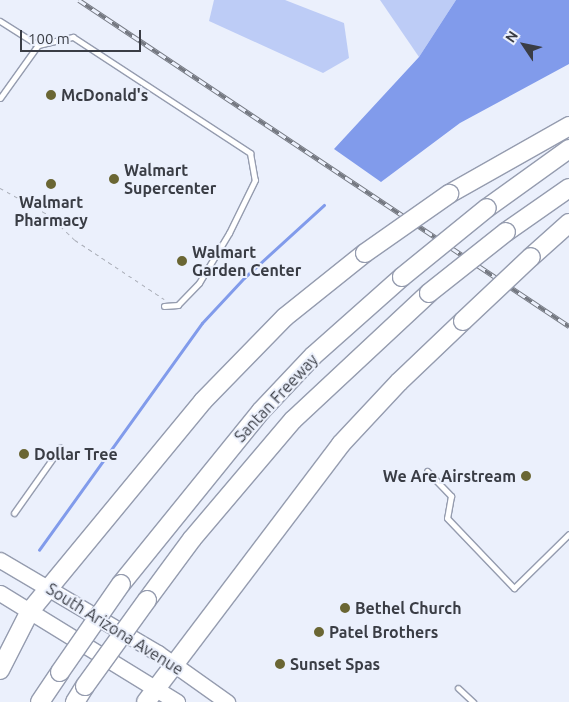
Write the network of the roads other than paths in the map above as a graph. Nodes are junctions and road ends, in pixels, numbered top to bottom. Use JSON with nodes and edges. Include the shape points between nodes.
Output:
{"nodes":[{"id":1,"x":0,"y":21,"type":"edge"},
{"id":2,"x":38,"y":45,"type":"junction"},
{"id":3,"x":0,"y":98,"type":"edge"},
{"id":4,"x":569,"y":126,"type":"edge"},
{"id":5,"x":569,"y":149,"type":"edge"},
{"id":6,"x":569,"y":188,"type":"edge"},
{"id":7,"x":569,"y":223,"type":"edge"},
{"id":8,"x":164,"y":306,"type":"road end"},
{"id":9,"x":60,"y":448,"type":"dead end"},
{"id":10,"x":427,"y":471,"type":"dead end"},
{"id":11,"x":14,"y":513,"type":"dead end"},
{"id":12,"x":569,"y":534,"type":"edge"},
{"id":13,"x":0,"y":560,"type":"edge"},
{"id":14,"x":49,"y":587,"type":"junction"},
{"id":15,"x":0,"y":592,"type":"edge"},
{"id":16,"x":30,"y":610,"type":"junction"},
{"id":17,"x":173,"y":664,"type":"junction"},
{"id":18,"x":0,"y":670,"type":"edge"},
{"id":19,"x":458,"y":688,"type":"dead end"},
{"id":20,"x":151,"y":695,"type":"edge"},
{"id":21,"x":40,"y":702,"type":"edge"},
{"id":22,"x":75,"y":702,"type":"edge"},
{"id":23,"x":177,"y":702,"type":"edge"},
{"id":24,"x":227,"y":702,"type":"edge"},
{"id":25,"x":473,"y":702,"type":"edge"}],
"edges":[{"from":1,"to":2,"type":"lane"},
{"from":2,"to":3,"type":"lane"},
{"from":2,"to":8,"type":"lane","via":[[73,37],[250,153],[255,180],[229,233],[199,283],[178,305]]},
{"from":4,"to":14,"type":"highway","bridge":true,"via":[[449,194],[365,252],[308,297],[203,401]]},
{"from":5,"to":21,"type":"highway","name":"Santan Freeway","bridge":true,"via":[[487,208],[402,277],[313,356],[261,410],[121,584]]},
{"from":6,"to":22,"type":"highway","name":"Santan Freeway","bridge":true,"via":[[506,232],[430,293],[293,420],[192,539]]},
{"from":7,"to":17,"type":"highway","bridge":true,"via":[[399,382],[341,444]]},
{"from":9,"to":11,"type":"lane"},
{"from":10,"to":12,"type":"lane","via":[[451,496],[448,518],[514,588]]},
{"from":13,"to":14,"type":"main road","name":"South Arizona Avenue"},
{"from":14,"to":16,"type":"highway"},
{"from":14,"to":17,"type":"main road","name":"South Arizona Avenue"},
{"from":15,"to":16,"type":"main road","name":"South Arizona Avenue"},
{"from":16,"to":18,"type":"highway"},
{"from":16,"to":20,"type":"main road","name":"South Arizona Avenue"},
{"from":17,"to":20,"type":"highway"},
{"from":17,"to":24,"type":"main road","name":"South Arizona Avenue"},
{"from":19,"to":25,"type":"lane"},
{"from":20,"to":23,"type":"main road","name":"South Arizona Avenue"}]}
